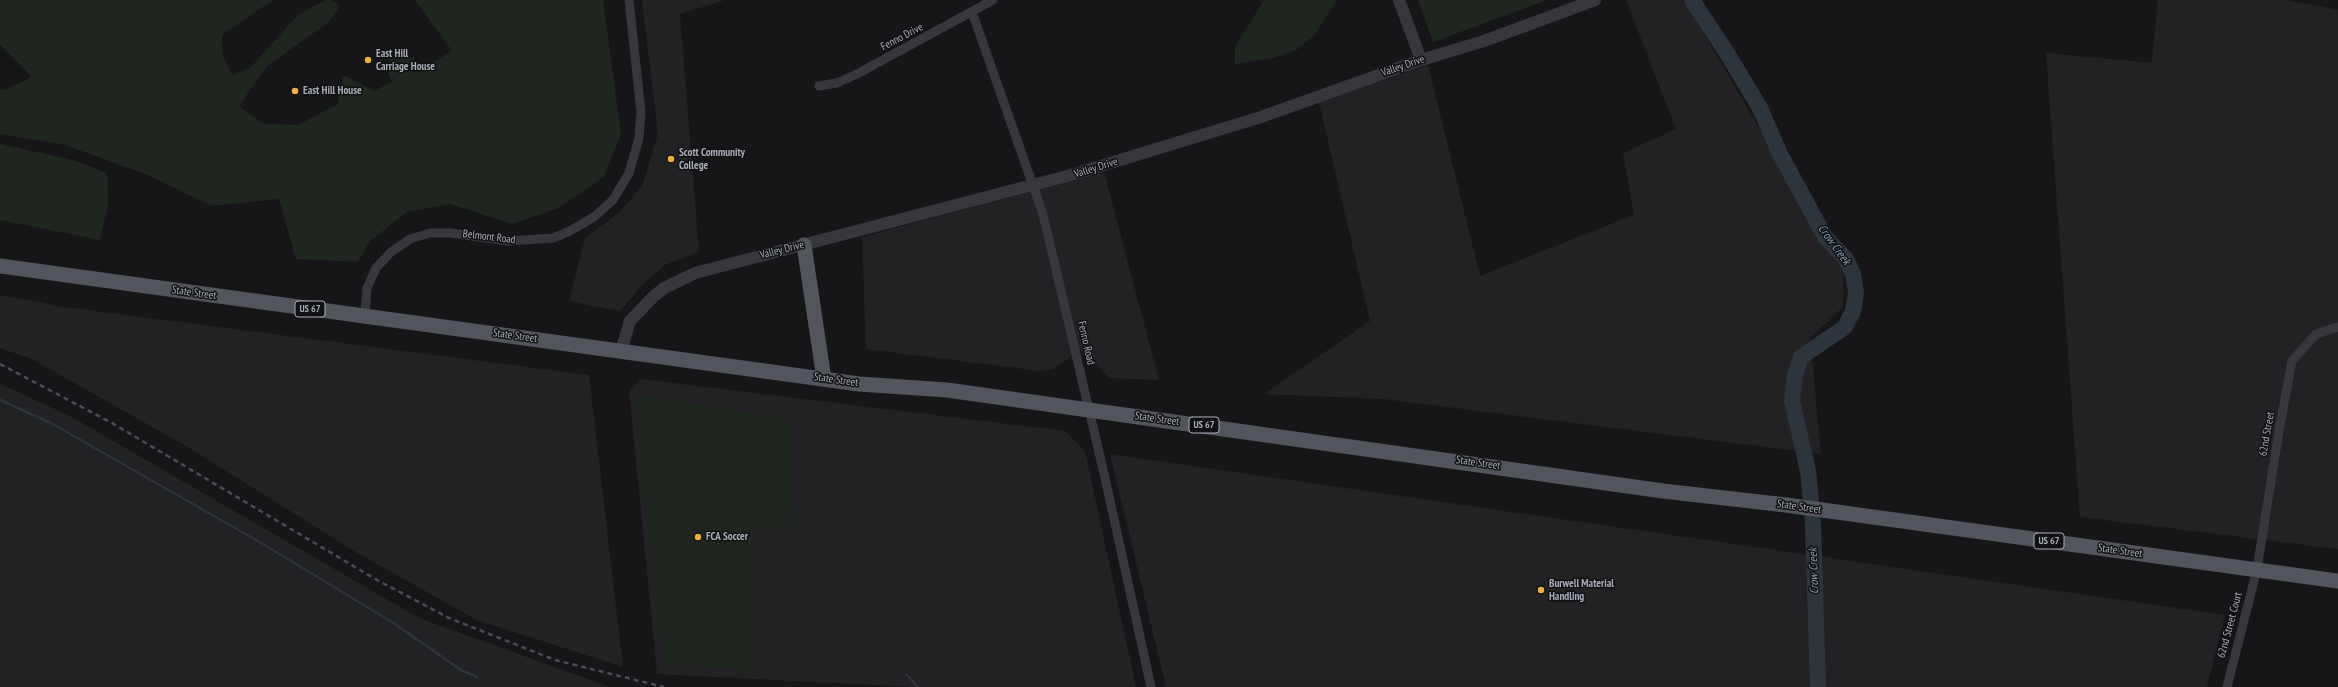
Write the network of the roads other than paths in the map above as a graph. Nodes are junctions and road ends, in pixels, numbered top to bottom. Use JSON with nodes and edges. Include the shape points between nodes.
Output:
{"nodes":[{"id":1,"x":629,"y":0,"type":"edge"},
{"id":2,"x":993,"y":0,"type":"edge"},
{"id":3,"x":1399,"y":0,"type":"edge"},
{"id":4,"x":1595,"y":0,"type":"edge"},
{"id":5,"x":972,"y":12,"type":"junction"},
{"id":6,"x":1420,"y":60,"type":"junction"},
{"id":7,"x":819,"y":86,"type":"dead end"},
{"id":8,"x":1033,"y":184,"type":"junction"},
{"id":9,"x":804,"y":245,"type":"junction"},
{"id":10,"x":0,"y":266,"type":"edge"},
{"id":11,"x":365,"y":316,"type":"junction"},
{"id":12,"x":2338,"y":327,"type":"edge"},
{"id":13,"x":621,"y":350,"type":"junction"},
{"id":14,"x":824,"y":379,"type":"junction"},
{"id":15,"x":1089,"y":409,"type":"junction"},
{"id":16,"x":2257,"y":569,"type":"junction"},
{"id":17,"x":2338,"y":581,"type":"edge"},
{"id":18,"x":1151,"y":687,"type":"edge"},
{"id":19,"x":2227,"y":687,"type":"edge"}],
"edges":[{"from":1,"to":11,"type":"street","name":"Belmont Road","via":[[641,112],[639,138],[629,173],[613,200],[594,217],[553,238],[508,241],[451,233],[430,233],[410,239],[391,252],[376,268],[367,288]]},
{"from":2,"to":5,"type":"street","name":"Fenno Drive"},
{"from":3,"to":6,"type":"street"},
{"from":4,"to":6,"type":"street","name":"Valley Drive","via":[[1484,41]]},
{"from":5,"to":7,"type":"street","name":"Fenno Drive","via":[[837,84]]},
{"from":5,"to":8,"type":"street","name":"Fenno Road"},
{"from":6,"to":8,"type":"street","name":"Valley Drive","via":[[1261,117],[1071,175]]},
{"from":8,"to":9,"type":"street","name":"Valley Drive"},
{"from":8,"to":15,"type":"street","name":"Fenno Road","via":[[1043,214]]},
{"from":9,"to":13,"type":"street","name":"Valley Drive","via":[[695,273],[664,288],[630,321]]},
{"from":9,"to":14,"type":"main road"},
{"from":10,"to":11,"type":"main road","name":"State Street","number":"US 67"},
{"from":11,"to":13,"type":"main road","name":"State Street","number":"US 67"},
{"from":12,"to":16,"type":"street","name":"62nd Street","via":[[2316,334],[2292,361]]},
{"from":13,"to":14,"type":"main road","name":"State Street","number":"US 67"},
{"from":14,"to":15,"type":"main road","name":"State Street","number":"US 67","via":[[947,390]]},
{"from":15,"to":16,"type":"main road","name":"State Street","number":"US 67","via":[[1663,491],[1786,505]]},
{"from":15,"to":18,"type":"street","name":"Fenno Road"},
{"from":16,"to":17,"type":"main road","name":"State Street","number":"US 67"},
{"from":16,"to":19,"type":"street","name":"62nd Street Court"}]}
